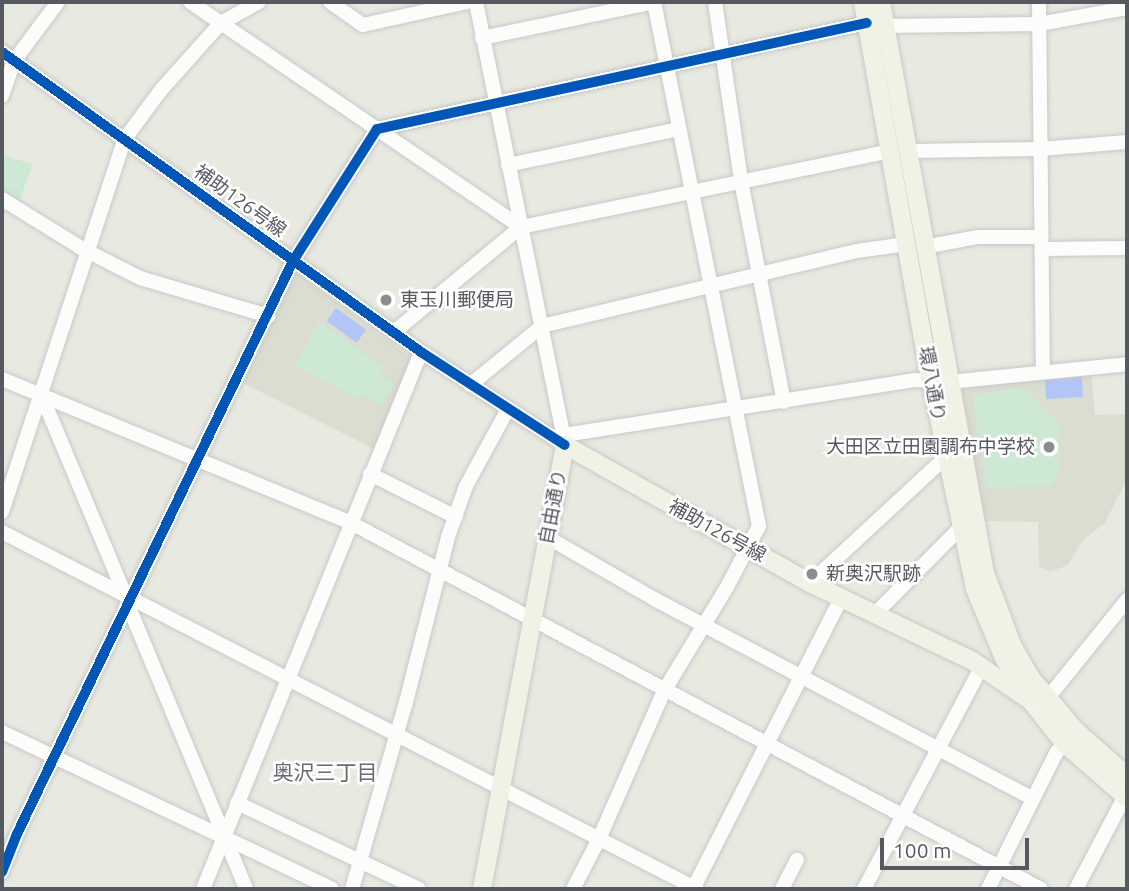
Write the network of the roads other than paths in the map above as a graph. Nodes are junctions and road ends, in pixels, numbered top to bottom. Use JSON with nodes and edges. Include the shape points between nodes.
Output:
{"nodes":[{"id":1,"x":58,"y":2,"type":"edge"},
{"id":2,"x":190,"y":2,"type":"edge"},
{"id":3,"x":258,"y":2,"type":"edge"},
{"id":4,"x":330,"y":2,"type":"edge"},
{"id":5,"x":468,"y":2,"type":"edge"},
{"id":6,"x":476,"y":2,"type":"edge"},
{"id":7,"x":654,"y":2,"type":"edge"},
{"id":8,"x":715,"y":2,"type":"edge"},
{"id":9,"x":863,"y":2,"type":"edge"},
{"id":10,"x":881,"y":2,"type":"edge"},
{"id":11,"x":1039,"y":2,"type":"edge"},
{"id":12,"x":1127,"y":8,"type":"edge"},
{"id":13,"x":221,"y":23,"type":"junction"},
{"id":14,"x":867,"y":23,"type":"junction"},
{"id":15,"x":1039,"y":24,"type":"junction"},
{"id":16,"x":886,"y":26,"type":"junction"},
{"id":17,"x":482,"y":38,"type":"junction"},
{"id":18,"x":722,"y":53,"type":"junction"},
{"id":19,"x":8,"y":56,"type":"edge"},
{"id":20,"x":666,"y":66,"type":"junction"},
{"id":21,"x":2,"y":96,"type":"edge"},
{"id":22,"x":495,"y":103,"type":"junction"},
{"id":23,"x":377,"y":129,"type":"junction"},
{"id":24,"x":679,"y":129,"type":"junction"},
{"id":25,"x":124,"y":140,"type":"junction"},
{"id":26,"x":1127,"y":142,"type":"edge"},
{"id":27,"x":1040,"y":149,"type":"junction"},
{"id":28,"x":890,"y":151,"type":"junction"},
{"id":29,"x":909,"y":151,"type":"junction"},
{"id":30,"x":508,"y":165,"type":"junction"},
{"id":31,"x":741,"y":181,"type":"junction"},
{"id":32,"x":691,"y":192,"type":"junction"},
{"id":33,"x":2,"y":199,"type":"edge"},
{"id":34,"x":522,"y":227,"type":"junction"},
{"id":35,"x":1042,"y":243,"type":"junction"},
{"id":36,"x":915,"y":246,"type":"junction"},
{"id":37,"x":1127,"y":247,"type":"edge"},
{"id":38,"x":88,"y":251,"type":"junction"},
{"id":39,"x":293,"y":261,"type":"junction"},
{"id":40,"x":758,"y":276,"type":"junction"},
{"id":41,"x":710,"y":289,"type":"junction"},
{"id":42,"x":268,"y":316,"type":"junction"},
{"id":43,"x":542,"y":326,"type":"junction"},
{"id":44,"x":394,"y":332,"type":"junction"},
{"id":45,"x":421,"y":352,"type":"junction"},
{"id":46,"x":1127,"y":364,"type":"edge"},
{"id":47,"x":1043,"y":371,"type":"junction"},
{"id":48,"x":2,"y":379,"type":"edge"},
{"id":49,"x":939,"y":381,"type":"junction"},
{"id":50,"x":470,"y":385,"type":"junction"},
{"id":51,"x":41,"y":394,"type":"junction"},
{"id":52,"x":784,"y":402,"type":"junction"},
{"id":53,"x":508,"y":409,"type":"junction"},
{"id":54,"x":736,"y":410,"type":"junction"},
{"id":55,"x":564,"y":440,"type":"junction"},
{"id":56,"x":945,"y":458,"type":"junction"},
{"id":57,"x":197,"y":460,"type":"junction"},
{"id":58,"x":370,"y":474,"type":"junction"},
{"id":59,"x":2,"y":512,"type":"edge"},
{"id":60,"x":456,"y":517,"type":"junction"},
{"id":61,"x":351,"y":523,"type":"junction"},
{"id":62,"x":960,"y":528,"type":"junction"},
{"id":63,"x":2,"y":532,"type":"edge"},
{"id":64,"x":547,"y":537,"type":"junction"},
{"id":65,"x":748,"y":548,"type":"junction"},
{"id":66,"x":439,"y":570,"type":"junction"},
{"id":67,"x":810,"y":583,"type":"junction"},
{"id":68,"x":841,"y":598,"type":"junction"},
{"id":69,"x":128,"y":600,"type":"junction"},
{"id":70,"x":1127,"y":600,"type":"edge"},
{"id":71,"x":874,"y":615,"type":"junction"},
{"id":72,"x":532,"y":619,"type":"junction"},
{"id":73,"x":704,"y":625,"type":"junction"},
{"id":74,"x":981,"y":668,"type":"junction"},
{"id":75,"x":801,"y":676,"type":"junction"},
{"id":76,"x":287,"y":680,"type":"junction"},
{"id":77,"x":664,"y":691,"type":"junction"},
{"id":78,"x":1039,"y":701,"type":"junction"},
{"id":79,"x":2,"y":732,"type":"edge"},
{"id":80,"x":396,"y":736,"type":"junction"},
{"id":81,"x":1064,"y":743,"type":"junction"},
{"id":82,"x":766,"y":744,"type":"junction"},
{"id":83,"x":938,"y":749,"type":"junction"},
{"id":84,"x":55,"y":758,"type":"junction"},
{"id":85,"x":1127,"y":776,"type":"edge"},
{"id":86,"x":500,"y":788,"type":"junction"},
{"id":87,"x":1126,"y":797,"type":"edge"},
{"id":88,"x":1033,"y":799,"type":"junction"},
{"id":89,"x":237,"y":803,"type":"junction"},
{"id":90,"x":903,"y":816,"type":"junction"},
{"id":91,"x":225,"y":838,"type":"junction"},
{"id":92,"x":599,"y":839,"type":"junction"},
{"id":93,"x":797,"y":860,"type":"dead end"},
{"id":94,"x":360,"y":861,"type":"junction"},
{"id":95,"x":999,"y":868,"type":"junction"},
{"id":96,"x":2,"y":872,"type":"edge"},
{"id":97,"x":203,"y":889,"type":"edge"},
{"id":98,"x":246,"y":889,"type":"edge"},
{"id":99,"x":332,"y":889,"type":"edge"},
{"id":100,"x":352,"y":889,"type":"edge"},
{"id":101,"x":419,"y":889,"type":"edge"},
{"id":102,"x":482,"y":889,"type":"edge"},
{"id":103,"x":573,"y":889,"type":"edge"},
{"id":104,"x":694,"y":889,"type":"edge"},
{"id":105,"x":782,"y":889,"type":"edge"},
{"id":106,"x":864,"y":889,"type":"edge"},
{"id":107,"x":988,"y":889,"type":"edge"},
{"id":108,"x":1041,"y":889,"type":"edge"},
{"id":109,"x":1076,"y":889,"type":"edge"}],
"edges":[{"from":1,"to":19,"type":"street"},
{"from":2,"to":13,"type":"street"},
{"from":3,"to":13,"type":"street"},
{"from":4,"to":5,"type":"street","via":[[363,25]]},
{"from":6,"to":17,"type":"street","name":"自由通り"},
{"from":7,"to":17,"type":"street"},
{"from":7,"to":20,"type":"street"},
{"from":8,"to":18,"type":"street"},
{"from":9,"to":14,"type":"main road","name":"環八通り"},
{"from":10,"to":16,"type":"main road","name":"環八通り"},
{"from":11,"to":15,"type":"street"},
{"from":12,"to":15,"type":"street"},
{"from":13,"to":23,"type":"street"},
{"from":13,"to":25,"type":"street"},
{"from":14,"to":18,"type":"street"},
{"from":14,"to":28,"type":"main road","name":"環八通り"},
{"from":15,"to":16,"type":"street"},
{"from":15,"to":27,"type":"street"},
{"from":16,"to":29,"type":"main road","name":"環八通り"},
{"from":17,"to":22,"type":"street","name":"自由通り"},
{"from":18,"to":20,"type":"street"},
{"from":18,"to":31,"type":"street"},
{"from":19,"to":21,"type":"street"},
{"from":19,"to":25,"type":"street","name":"補助126号線"},
{"from":20,"to":22,"type":"street"},
{"from":20,"to":24,"type":"street"},
{"from":22,"to":23,"type":"street"},
{"from":22,"to":30,"type":"street","name":"自由通り"},
{"from":23,"to":34,"type":"street"},
{"from":23,"to":39,"type":"street"},
{"from":24,"to":30,"type":"street"},
{"from":24,"to":32,"type":"street"},
{"from":25,"to":38,"type":"street"},
{"from":25,"to":39,"type":"street","name":"補助126号線"},
{"from":26,"to":27,"type":"street"},
{"from":27,"to":29,"type":"street"},
{"from":27,"to":35,"type":"street"},
{"from":28,"to":31,"type":"street"},
{"from":28,"to":36,"type":"main road","name":"環八通り"},
{"from":29,"to":36,"type":"main road","name":"環八通り"},
{"from":30,"to":34,"type":"street","name":"自由通り"},
{"from":31,"to":32,"type":"street"},
{"from":31,"to":40,"type":"street"},
{"from":32,"to":34,"type":"street"},
{"from":32,"to":41,"type":"street"},
{"from":33,"to":38,"type":"street"},
{"from":34,"to":43,"type":"street","name":"自由通り"},
{"from":34,"to":44,"type":"street"},
{"from":35,"to":36,"type":"street","via":[[978,237]]},
{"from":35,"to":37,"type":"street"},
{"from":35,"to":47,"type":"street"},
{"from":36,"to":40,"type":"street","via":[[858,251]]},
{"from":36,"to":49,"type":"main road","name":"環八通り"},
{"from":38,"to":42,"type":"street","via":[[141,278]]},
{"from":38,"to":51,"type":"street"},
{"from":39,"to":42,"type":"street"},
{"from":39,"to":44,"type":"street","name":"補助126号線"},
{"from":40,"to":41,"type":"street"},
{"from":40,"to":52,"type":"street"},
{"from":41,"to":43,"type":"street"},
{"from":41,"to":54,"type":"street"},
{"from":42,"to":57,"type":"street"},
{"from":43,"to":50,"type":"street"},
{"from":43,"to":55,"type":"street","name":"自由通り"},
{"from":44,"to":45,"type":"street","name":"補助126号線"},
{"from":45,"to":50,"type":"street","name":"補助126号線"},
{"from":45,"to":58,"type":"street"},
{"from":46,"to":47,"type":"street"},
{"from":47,"to":49,"type":"street"},
{"from":48,"to":51,"type":"street"},
{"from":49,"to":52,"type":"street"},
{"from":49,"to":56,"type":"main road","name":"環八通り"},
{"from":49,"to":78,"type":"main road","name":"環八通り","via":[[985,573]]},
{"from":50,"to":53,"type":"street","name":"補助126号線"},
{"from":51,"to":57,"type":"street"},
{"from":51,"to":59,"type":"street"},
{"from":51,"to":69,"type":"street"},
{"from":52,"to":54,"type":"street"},
{"from":53,"to":55,"type":"street","name":"補助126号線"},
{"from":53,"to":60,"type":"street","via":[[466,486]]},
{"from":54,"to":55,"type":"street"},
{"from":54,"to":65,"type":"street","via":[[759,526]]},
{"from":55,"to":64,"type":"main road","name":"自由通り"},
{"from":55,"to":65,"type":"main road","name":"補助126号線"},
{"from":56,"to":62,"type":"main road","name":"環八通り"},
{"from":56,"to":67,"type":"street"},
{"from":57,"to":61,"type":"street"},
{"from":57,"to":69,"type":"street"},
{"from":58,"to":60,"type":"street"},
{"from":58,"to":61,"type":"street"},
{"from":60,"to":66,"type":"street"},
{"from":61,"to":66,"type":"street"},
{"from":61,"to":76,"type":"street"},
{"from":62,"to":71,"type":"street"},
{"from":62,"to":78,"type":"main road","name":"環八通り","via":[[985,617],[1004,658]]},
{"from":63,"to":69,"type":"street"},
{"from":64,"to":72,"type":"main road","name":"自由通り"},
{"from":64,"to":73,"type":"street"},
{"from":65,"to":67,"type":"main road","name":"補助126号線"},
{"from":65,"to":73,"type":"street"},
{"from":66,"to":72,"type":"street"},
{"from":66,"to":80,"type":"street"},
{"from":67,"to":68,"type":"main road","name":"補助126号線"},
{"from":68,"to":71,"type":"main road","name":"補助126号線"},
{"from":68,"to":75,"type":"street"},
{"from":69,"to":76,"type":"street"},
{"from":69,"to":84,"type":"street"},
{"from":69,"to":91,"type":"street"},
{"from":70,"to":78,"type":"street"},
{"from":71,"to":74,"type":"main road","name":"補助126号線"},
{"from":72,"to":77,"type":"street"},
{"from":72,"to":86,"type":"main road","name":"自由通り"},
{"from":73,"to":75,"type":"street"},
{"from":73,"to":77,"type":"street"},
{"from":74,"to":78,"type":"main road","name":"補助126号線"},
{"from":74,"to":83,"type":"street"},
{"from":75,"to":82,"type":"street"},
{"from":75,"to":83,"type":"street"},
{"from":76,"to":80,"type":"street"},
{"from":76,"to":89,"type":"street"},
{"from":77,"to":82,"type":"street"},
{"from":77,"to":92,"type":"street"},
{"from":78,"to":81,"type":"main road","name":"環八通り"},
{"from":78,"to":85,"type":"main road","name":"環八通り"},
{"from":79,"to":84,"type":"street"},
{"from":80,"to":86,"type":"street"},
{"from":80,"to":94,"type":"street"},
{"from":81,"to":87,"type":"main road","name":"環八通り"},
{"from":81,"to":88,"type":"street"},
{"from":82,"to":90,"type":"street"},
{"from":82,"to":104,"type":"street"},
{"from":83,"to":88,"type":"street"},
{"from":83,"to":90,"type":"street"},
{"from":84,"to":91,"type":"street"},
{"from":84,"to":96,"type":"street"},
{"from":86,"to":92,"type":"street"},
{"from":86,"to":102,"type":"main road","name":"自由通り"},
{"from":87,"to":109,"type":"street"},
{"from":88,"to":95,"type":"street"},
{"from":89,"to":91,"type":"street"},
{"from":89,"to":94,"type":"street"},
{"from":90,"to":95,"type":"street"},
{"from":90,"to":106,"type":"street"},
{"from":91,"to":97,"type":"street"},
{"from":91,"to":98,"type":"street"},
{"from":91,"to":99,"type":"street"},
{"from":92,"to":103,"type":"street"},
{"from":92,"to":104,"type":"street"},
{"from":93,"to":105,"type":"street"},
{"from":94,"to":100,"type":"street"},
{"from":94,"to":101,"type":"street"},
{"from":95,"to":107,"type":"street"},
{"from":95,"to":108,"type":"street"}]}
